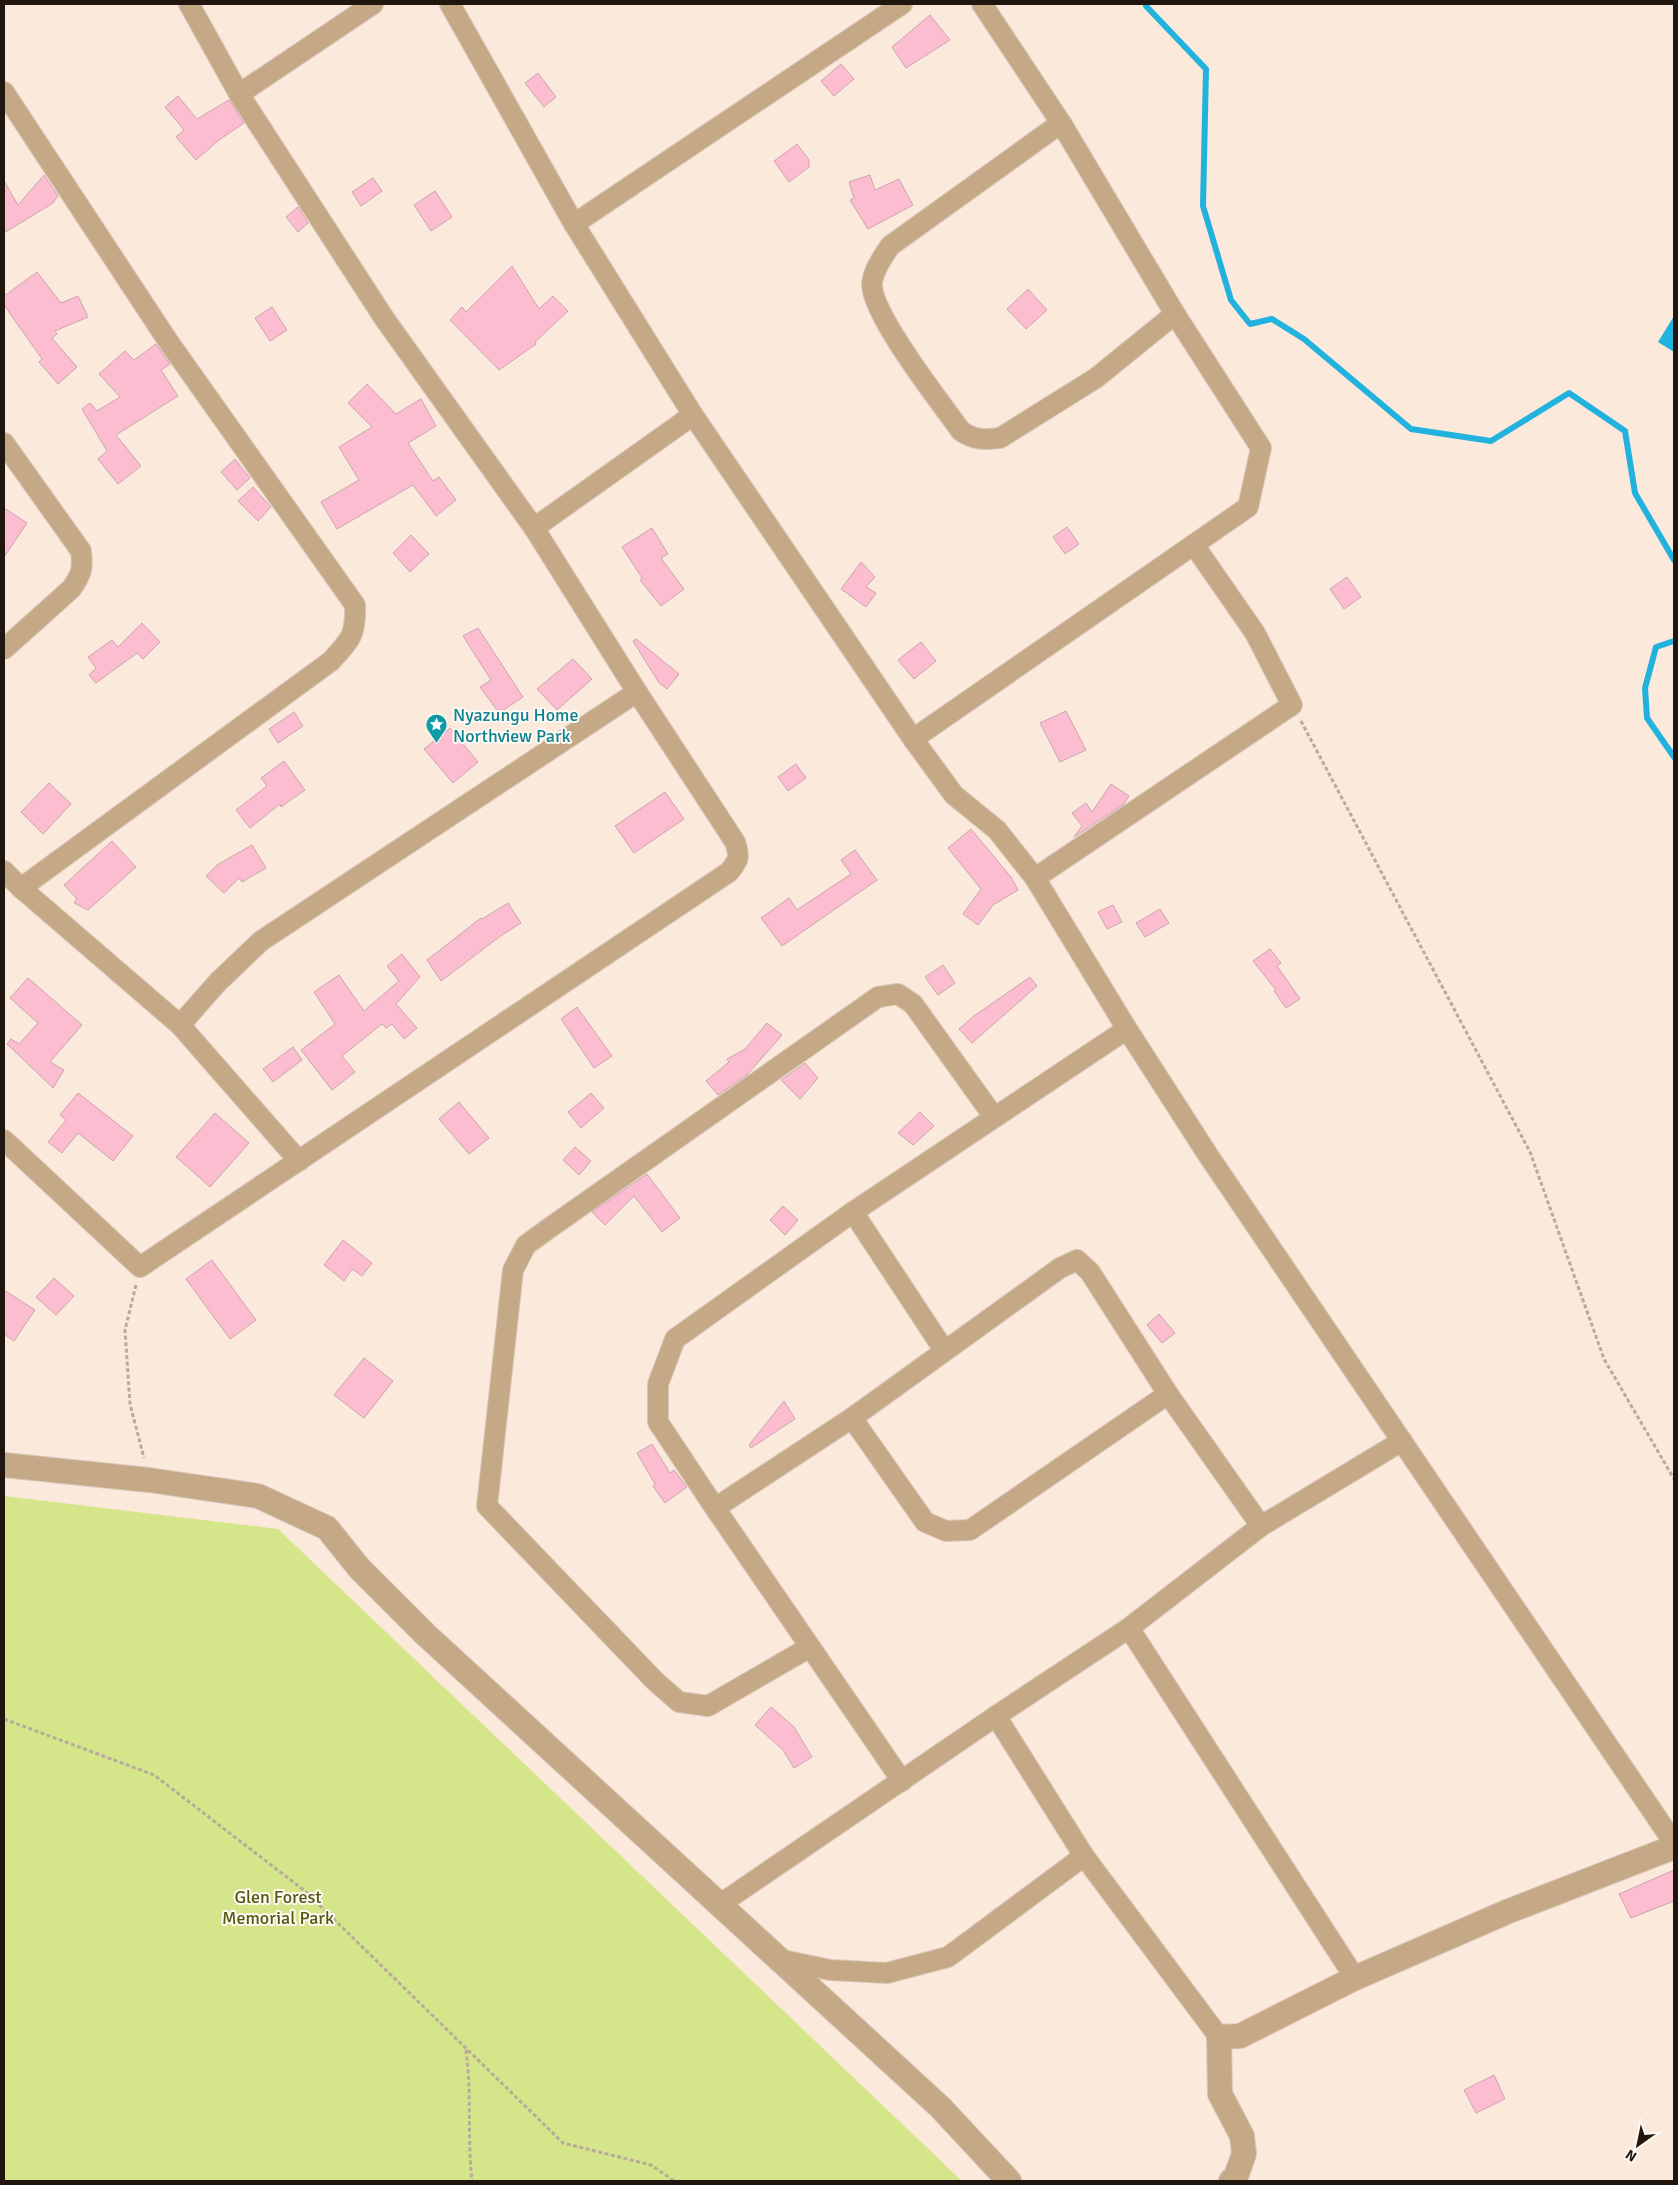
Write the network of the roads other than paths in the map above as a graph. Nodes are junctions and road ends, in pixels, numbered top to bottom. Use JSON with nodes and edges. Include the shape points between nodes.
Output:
{"nodes":[{"id":1,"x":189,"y":4,"type":"edge"},
{"id":2,"x":373,"y":4,"type":"edge"},
{"id":3,"x":450,"y":4,"type":"edge"},
{"id":4,"x":902,"y":4,"type":"edge"},
{"id":5,"x":982,"y":4,"type":"edge"},
{"id":6,"x":4,"y":92,"type":"edge"},
{"id":7,"x":239,"y":94,"type":"junction"},
{"id":8,"x":1061,"y":123,"type":"junction"},
{"id":9,"x":574,"y":224,"type":"junction"},
{"id":10,"x":1175,"y":314,"type":"junction"},
{"id":11,"x":693,"y":415,"type":"junction"},
{"id":12,"x":4,"y":443,"type":"edge"},
{"id":13,"x":534,"y":528,"type":"junction"},
{"id":14,"x":1194,"y":545,"type":"junction"},
{"id":15,"x":4,"y":649,"type":"edge"},
{"id":16,"x":637,"y":692,"type":"junction"},
{"id":17,"x":912,"y":739,"type":"junction"},
{"id":18,"x":4,"y":871,"type":"edge"},
{"id":19,"x":1035,"y":878,"type":"junction"},
{"id":20,"x":21,"y":888,"type":"junction"},
{"id":21,"x":180,"y":1025,"type":"junction"},
{"id":22,"x":1127,"y":1029,"type":"junction"},
{"id":23,"x":994,"y":1117,"type":"junction"},
{"id":24,"x":4,"y":1140,"type":"edge"},
{"id":25,"x":299,"y":1161,"type":"junction"},
{"id":26,"x":853,"y":1212,"type":"junction"},
{"id":27,"x":944,"y":1350,"type":"junction"},
{"id":28,"x":1168,"y":1394,"type":"junction"},
{"id":29,"x":852,"y":1418,"type":"junction"},
{"id":30,"x":1402,"y":1441,"type":"junction"},
{"id":31,"x":4,"y":1466,"type":"edge"},
{"id":32,"x":714,"y":1508,"type":"junction"},
{"id":33,"x":1261,"y":1526,"type":"junction"},
{"id":34,"x":1129,"y":1628,"type":"junction"},
{"id":35,"x":810,"y":1647,"type":"junction"},
{"id":36,"x":996,"y":1716,"type":"junction"},
{"id":37,"x":902,"y":1781,"type":"junction"},
{"id":38,"x":1674,"y":1845,"type":"edge"},
{"id":39,"x":1084,"y":1856,"type":"junction"},
{"id":40,"x":719,"y":1905,"type":"junction"},
{"id":41,"x":778,"y":1960,"type":"junction"},
{"id":42,"x":1355,"y":1978,"type":"junction"},
{"id":43,"x":1219,"y":2037,"type":"junction"},
{"id":44,"x":1009,"y":2181,"type":"edge"},
{"id":45,"x":1231,"y":2181,"type":"edge"}],
"edges":[{"from":1,"to":7,"type":"street"},
{"from":2,"to":7,"type":"street"},
{"from":3,"to":9,"type":"street"},
{"from":4,"to":9,"type":"street"},
{"from":5,"to":8,"type":"street"},
{"from":6,"to":20,"type":"street","via":[[168,341],[355,605],[356,626],[348,643],[332,661]]},
{"from":7,"to":13,"type":"street","via":[[384,318]]},
{"from":8,"to":10,"type":"street"},
{"from":8,"to":10,"type":"street","via":[[890,246],[878,264],[872,283],[874,297],[894,337],[961,431],[983,440],[1000,438],[1096,378]]},
{"from":9,"to":11,"type":"street"},
{"from":10,"to":14,"type":"street","via":[[1261,448],[1248,506]]},
{"from":11,"to":13,"type":"street"},
{"from":11,"to":17,"type":"street"},
{"from":12,"to":15,"type":"street","via":[[81,551],[83,567],[71,589]]},
{"from":13,"to":16,"type":"street"},
{"from":14,"to":17,"type":"street"},
{"from":14,"to":19,"type":"street","via":[[1255,633],[1292,705]]},
{"from":16,"to":21,"type":"street","via":[[262,942],[218,982]]},
{"from":16,"to":25,"type":"street","via":[[735,842],[739,854],[736,863],[721,878]]},
{"from":17,"to":19,"type":"street","via":[[954,795],[997,830]]},
{"from":18,"to":20,"type":"street"},
{"from":19,"to":22,"type":"street"},
{"from":20,"to":21,"type":"street"},
{"from":21,"to":25,"type":"street"},
{"from":22,"to":23,"type":"street"},
{"from":22,"to":30,"type":"street","via":[[1208,1155]]},
{"from":23,"to":26,"type":"street"},
{"from":23,"to":35,"type":"street","via":[[914,1004],[898,994],[878,997],[526,1245],[513,1270],[487,1506],[679,1702],[708,1706]]},
{"from":24,"to":25,"type":"street","via":[[140,1267]]},
{"from":26,"to":27,"type":"street"},
{"from":26,"to":32,"type":"street","via":[[675,1339],[658,1384],[658,1422]]},
{"from":27,"to":28,"type":"street","via":[[1060,1268],[1077,1260],[1090,1272]]},
{"from":27,"to":29,"type":"street"},
{"from":28,"to":29,"type":"street","via":[[970,1530],[946,1531],[925,1522]]},
{"from":28,"to":33,"type":"street"},
{"from":29,"to":32,"type":"street"},
{"from":30,"to":33,"type":"street"},
{"from":30,"to":38,"type":"street"},
{"from":31,"to":40,"type":"street","via":[[149,1480],[258,1496],[327,1528],[359,1568],[425,1634]]},
{"from":32,"to":35,"type":"street"},
{"from":33,"to":34,"type":"street"},
{"from":34,"to":36,"type":"street"},
{"from":34,"to":42,"type":"street"},
{"from":35,"to":37,"type":"street"},
{"from":36,"to":37,"type":"street"},
{"from":36,"to":39,"type":"street"},
{"from":37,"to":40,"type":"street"},
{"from":38,"to":42,"type":"street","via":[[1509,1911]]},
{"from":39,"to":41,"type":"street","via":[[948,1957],[887,1973],[830,1970]]},
{"from":39,"to":43,"type":"street"},
{"from":40,"to":41,"type":"street"},
{"from":41,"to":44,"type":"street","via":[[940,2107]]},
{"from":42,"to":43,"type":"street","via":[[1240,2036]]},
{"from":43,"to":45,"type":"street","via":[[1220,2094],[1242,2136],[1244,2154],[1235,2179]]}]}
